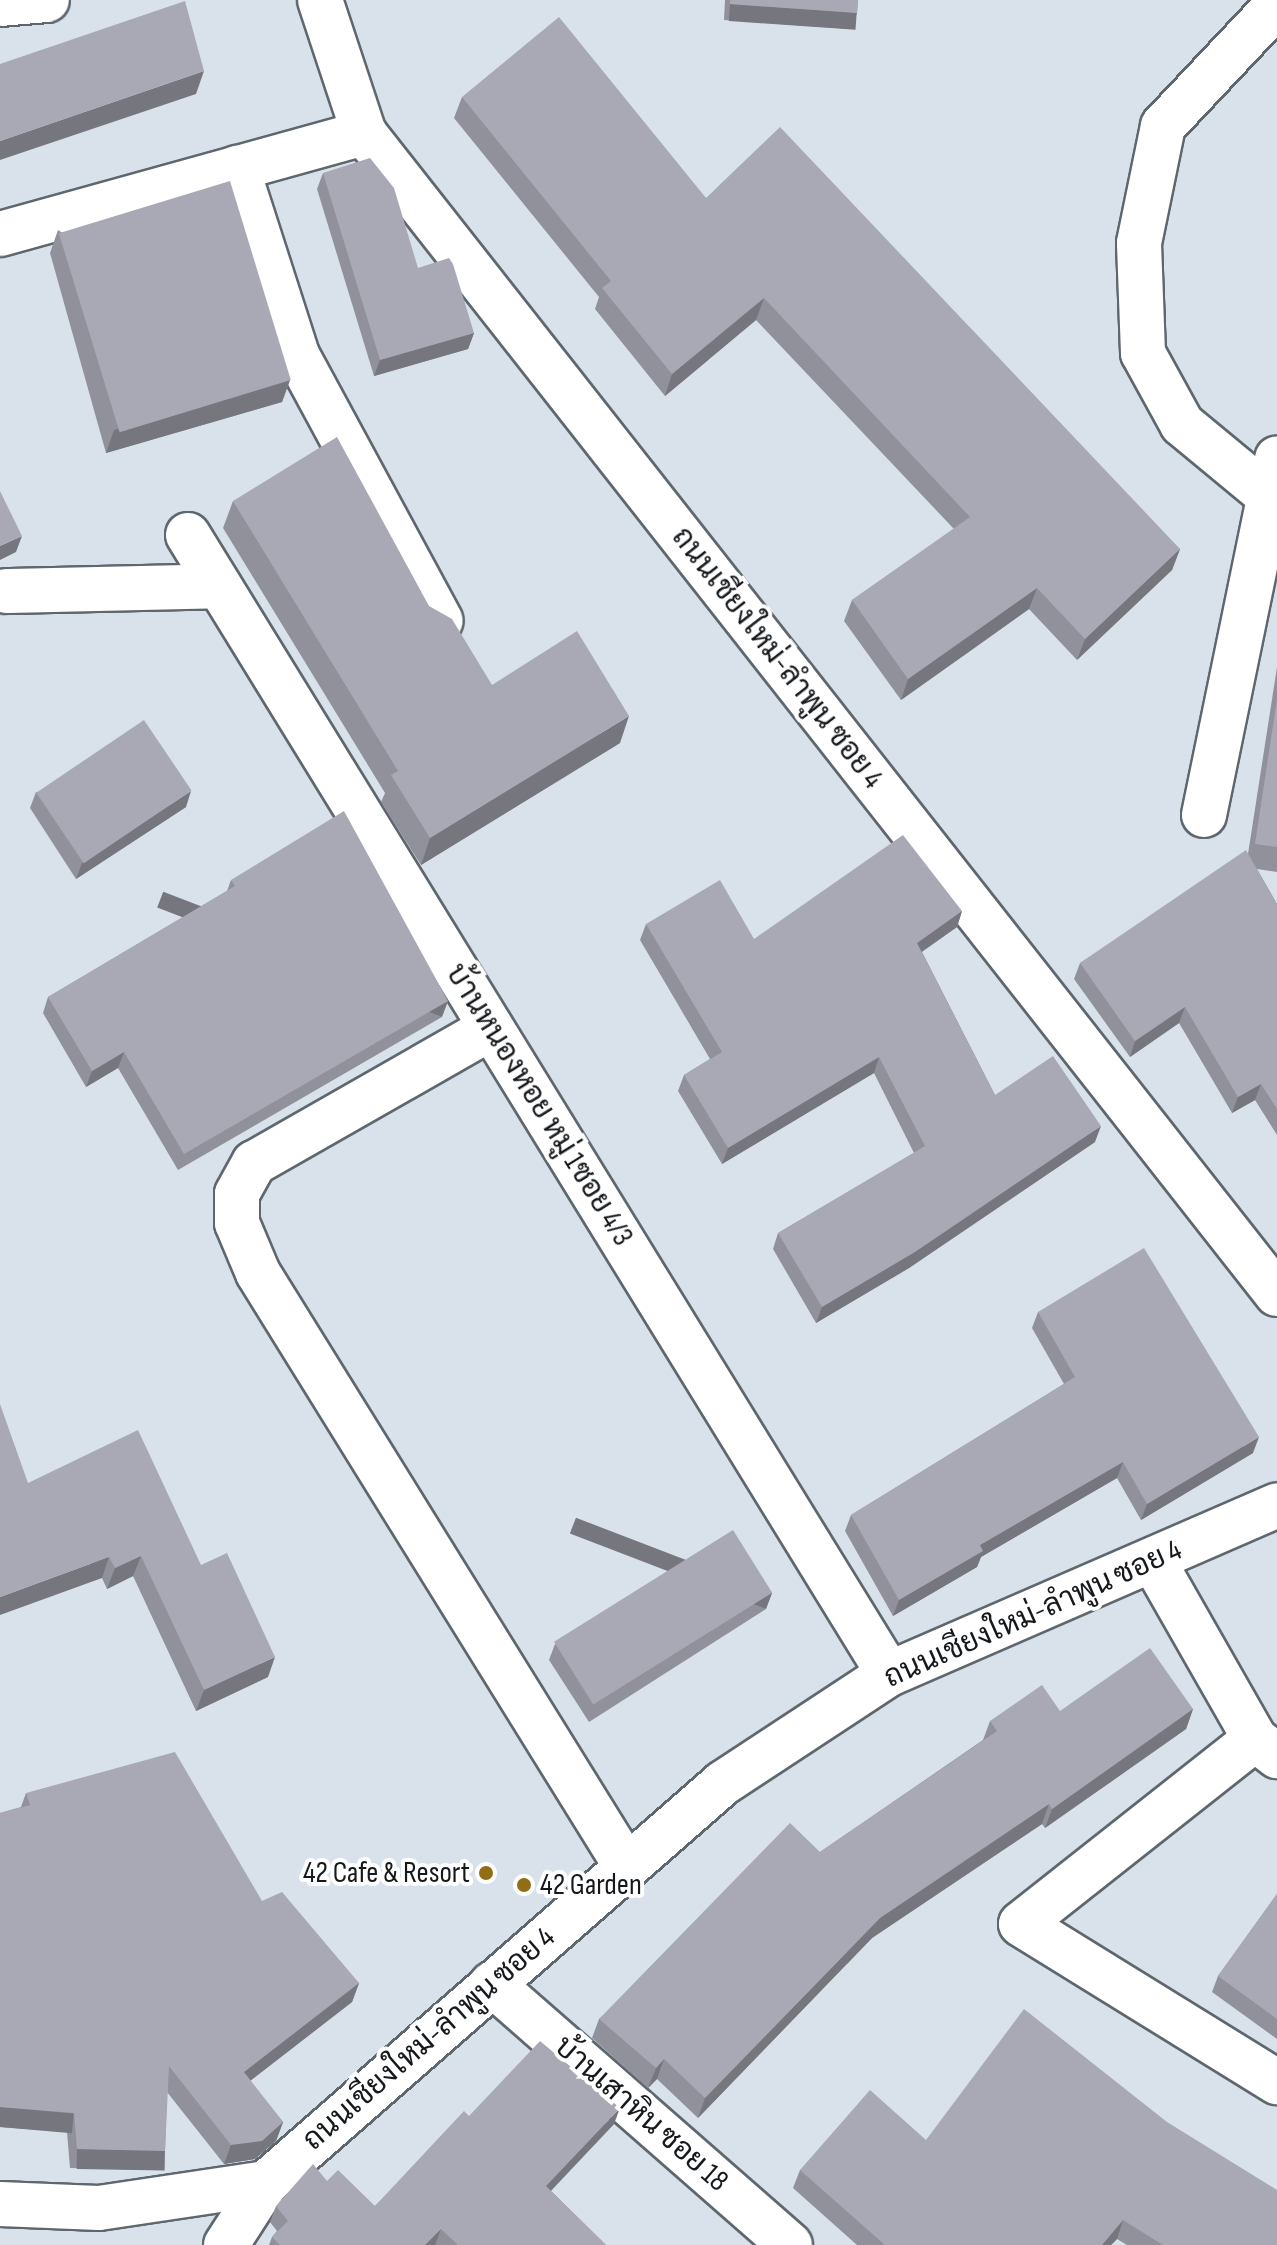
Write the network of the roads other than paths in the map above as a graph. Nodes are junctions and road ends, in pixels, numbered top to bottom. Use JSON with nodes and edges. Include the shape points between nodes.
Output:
{"nodes":[{"id":1,"x":47,"y":0,"type":"edge"},
{"id":2,"x":320,"y":0,"type":"edge"},
{"id":3,"x":0,"y":4,"type":"edge"},
{"id":4,"x":1277,"y":5,"type":"edge"},
{"id":5,"x":364,"y":133,"type":"junction"},
{"id":6,"x":237,"y":168,"type":"junction"},
{"id":7,"x":0,"y":234,"type":"edge"},
{"id":8,"x":1273,"y":477,"type":"edge"},
{"id":9,"x":188,"y":535,"type":"dead end"},
{"id":10,"x":219,"y":586,"type":"junction"},
{"id":11,"x":6,"y":591,"type":"dead end"},
{"id":12,"x":441,"y":621,"type":"edge"},
{"id":13,"x":1204,"y":815,"type":"dead end"},
{"id":14,"x":491,"y":1028,"type":"junction"},
{"id":15,"x":1273,"y":1282,"type":"edge"},
{"id":16,"x":1277,"y":1505,"type":"edge"},
{"id":17,"x":1154,"y":1562,"type":"junction"},
{"id":18,"x":889,"y":1674,"type":"junction"},
{"id":19,"x":1266,"y":1748,"type":"edge"},
{"id":20,"x":626,"y":1866,"type":"junction"},
{"id":21,"x":492,"y":1984,"type":"junction"},
{"id":22,"x":1277,"y":2082,"type":"edge"},
{"id":23,"x":266,"y":2183,"type":"junction"},
{"id":24,"x":0,"y":2204,"type":"edge"},
{"id":25,"x":226,"y":2245,"type":"edge"},
{"id":26,"x":790,"y":2245,"type":"edge"}],
"edges":[{"from":1,"to":3,"type":"street"},
{"from":2,"to":5,"type":"street","name":"ถนนเชียงใหม่-ลำพูน ซอย 4"},
{"from":4,"to":8,"type":"street","via":[[1163,126],[1139,243],[1143,353],[1182,424]]},
{"from":5,"to":6,"type":"street"},
{"from":5,"to":15,"type":"street","name":"ถนนเชียงใหม่-ลำพูน ซอย 4"},
{"from":6,"to":7,"type":"street"},
{"from":6,"to":12,"type":"street","via":[[297,355]]},
{"from":8,"to":13,"type":"street"},
{"from":9,"to":10,"type":"street","name":"บ้านหนองหอย หมู่ 1ซอย 4/3"},
{"from":10,"to":11,"type":"street"},
{"from":10,"to":14,"type":"street","name":"บ้านหนองหอย หมู่ 1ซอย 4/3"},
{"from":14,"to":18,"type":"street","name":"บ้านหนองหอย หมู่ 1ซอย 4/3"},
{"from":14,"to":20,"type":"street","via":[[254,1163],[237,1194],[237,1223],[258,1273]]},
{"from":16,"to":17,"type":"street","name":"ถนนเชียงใหม่-ลำพูน ซอย 4"},
{"from":17,"to":18,"type":"street","name":"ถนนเชียงใหม่-ลำพูน ซอย 4"},
{"from":17,"to":19,"type":"street"},
{"from":18,"to":20,"type":"street","name":"ถนนเชียงใหม่-ลำพูน ซอย 4","via":[[723,1783]]},
{"from":19,"to":22,"type":"street","via":[[1021,1924]]},
{"from":20,"to":21,"type":"street","name":"ถนนเชียงใหม่-ลำพูน ซอย 4"},
{"from":21,"to":23,"type":"street","name":"ถนนเชียงใหม่-ลำพูน ซอย 4"},
{"from":21,"to":26,"type":"street","name":"บ้านเสาหิน ซอย 18"},
{"from":23,"to":24,"type":"street","via":[[99,2208]]},
{"from":23,"to":25,"type":"street","name":"ถนนเชียงใหม่-ลำพูน ซอย 4"}]}
